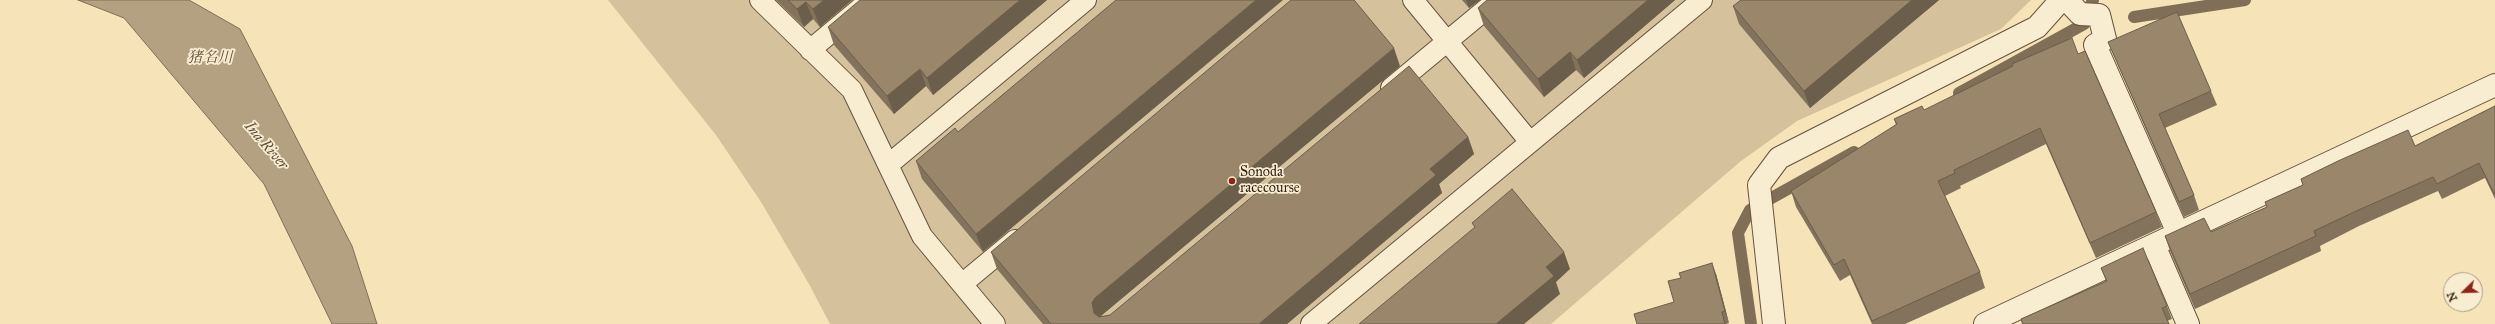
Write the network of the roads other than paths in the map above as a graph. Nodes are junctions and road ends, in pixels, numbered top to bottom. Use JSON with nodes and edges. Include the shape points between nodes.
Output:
{"nodes":[{"id":1,"x":760,"y":0,"type":"edge"},
{"id":2,"x":870,"y":0,"type":"edge"},
{"id":3,"x":1086,"y":0,"type":"edge"},
{"id":4,"x":1413,"y":0,"type":"edge"},
{"id":5,"x":1497,"y":0,"type":"edge"},
{"id":6,"x":1702,"y":0,"type":"edge"},
{"id":7,"x":2060,"y":0,"type":"edge"},
{"id":8,"x":2067,"y":0,"type":"edge"},
{"id":9,"x":1448,"y":42,"type":"junction"},
{"id":10,"x":810,"y":50,"type":"junction"},
{"id":11,"x":2495,"y":85,"type":"edge"},
{"id":12,"x":1375,"y":102,"type":"edge"},
{"id":13,"x":1530,"y":142,"type":"junction"},
{"id":14,"x":888,"y":164,"type":"junction"},
{"id":15,"x":1028,"y":228,"type":"edge"},
{"id":16,"x":2178,"y":234,"type":"junction"},
{"id":17,"x":2154,"y":245,"type":"junction"},
{"id":18,"x":962,"y":284,"type":"junction"},
{"id":19,"x":995,"y":324,"type":"edge"},
{"id":20,"x":1312,"y":324,"type":"edge"},
{"id":21,"x":1774,"y":324,"type":"edge"},
{"id":22,"x":1985,"y":324,"type":"edge"},
{"id":23,"x":2188,"y":324,"type":"edge"}],
"edges":[{"from":1,"to":10,"type":"lane"},
{"from":2,"to":10,"type":"lane"},
{"from":3,"to":14,"type":"lane"},
{"from":4,"to":9,"type":"lane"},
{"from":5,"to":9,"type":"lane"},
{"from":6,"to":13,"type":"lane"},
{"from":7,"to":21,"type":"street","via":[[2037,27],[1779,158],[1759,185]]},
{"from":8,"to":16,"type":"street","via":[[2080,14],[2099,15],[2105,39],[2095,45]]},
{"from":9,"to":12,"type":"lane"},
{"from":9,"to":13,"type":"lane"},
{"from":10,"to":14,"type":"lane","via":[[852,90]]},
{"from":11,"to":16,"type":"street"},
{"from":13,"to":20,"type":"lane"},
{"from":14,"to":18,"type":"lane","via":[[922,236]]},
{"from":15,"to":18,"type":"lane"},
{"from":16,"to":17,"type":"street"},
{"from":17,"to":22,"type":"street"},
{"from":17,"to":23,"type":"street"},
{"from":18,"to":19,"type":"lane"}]}
